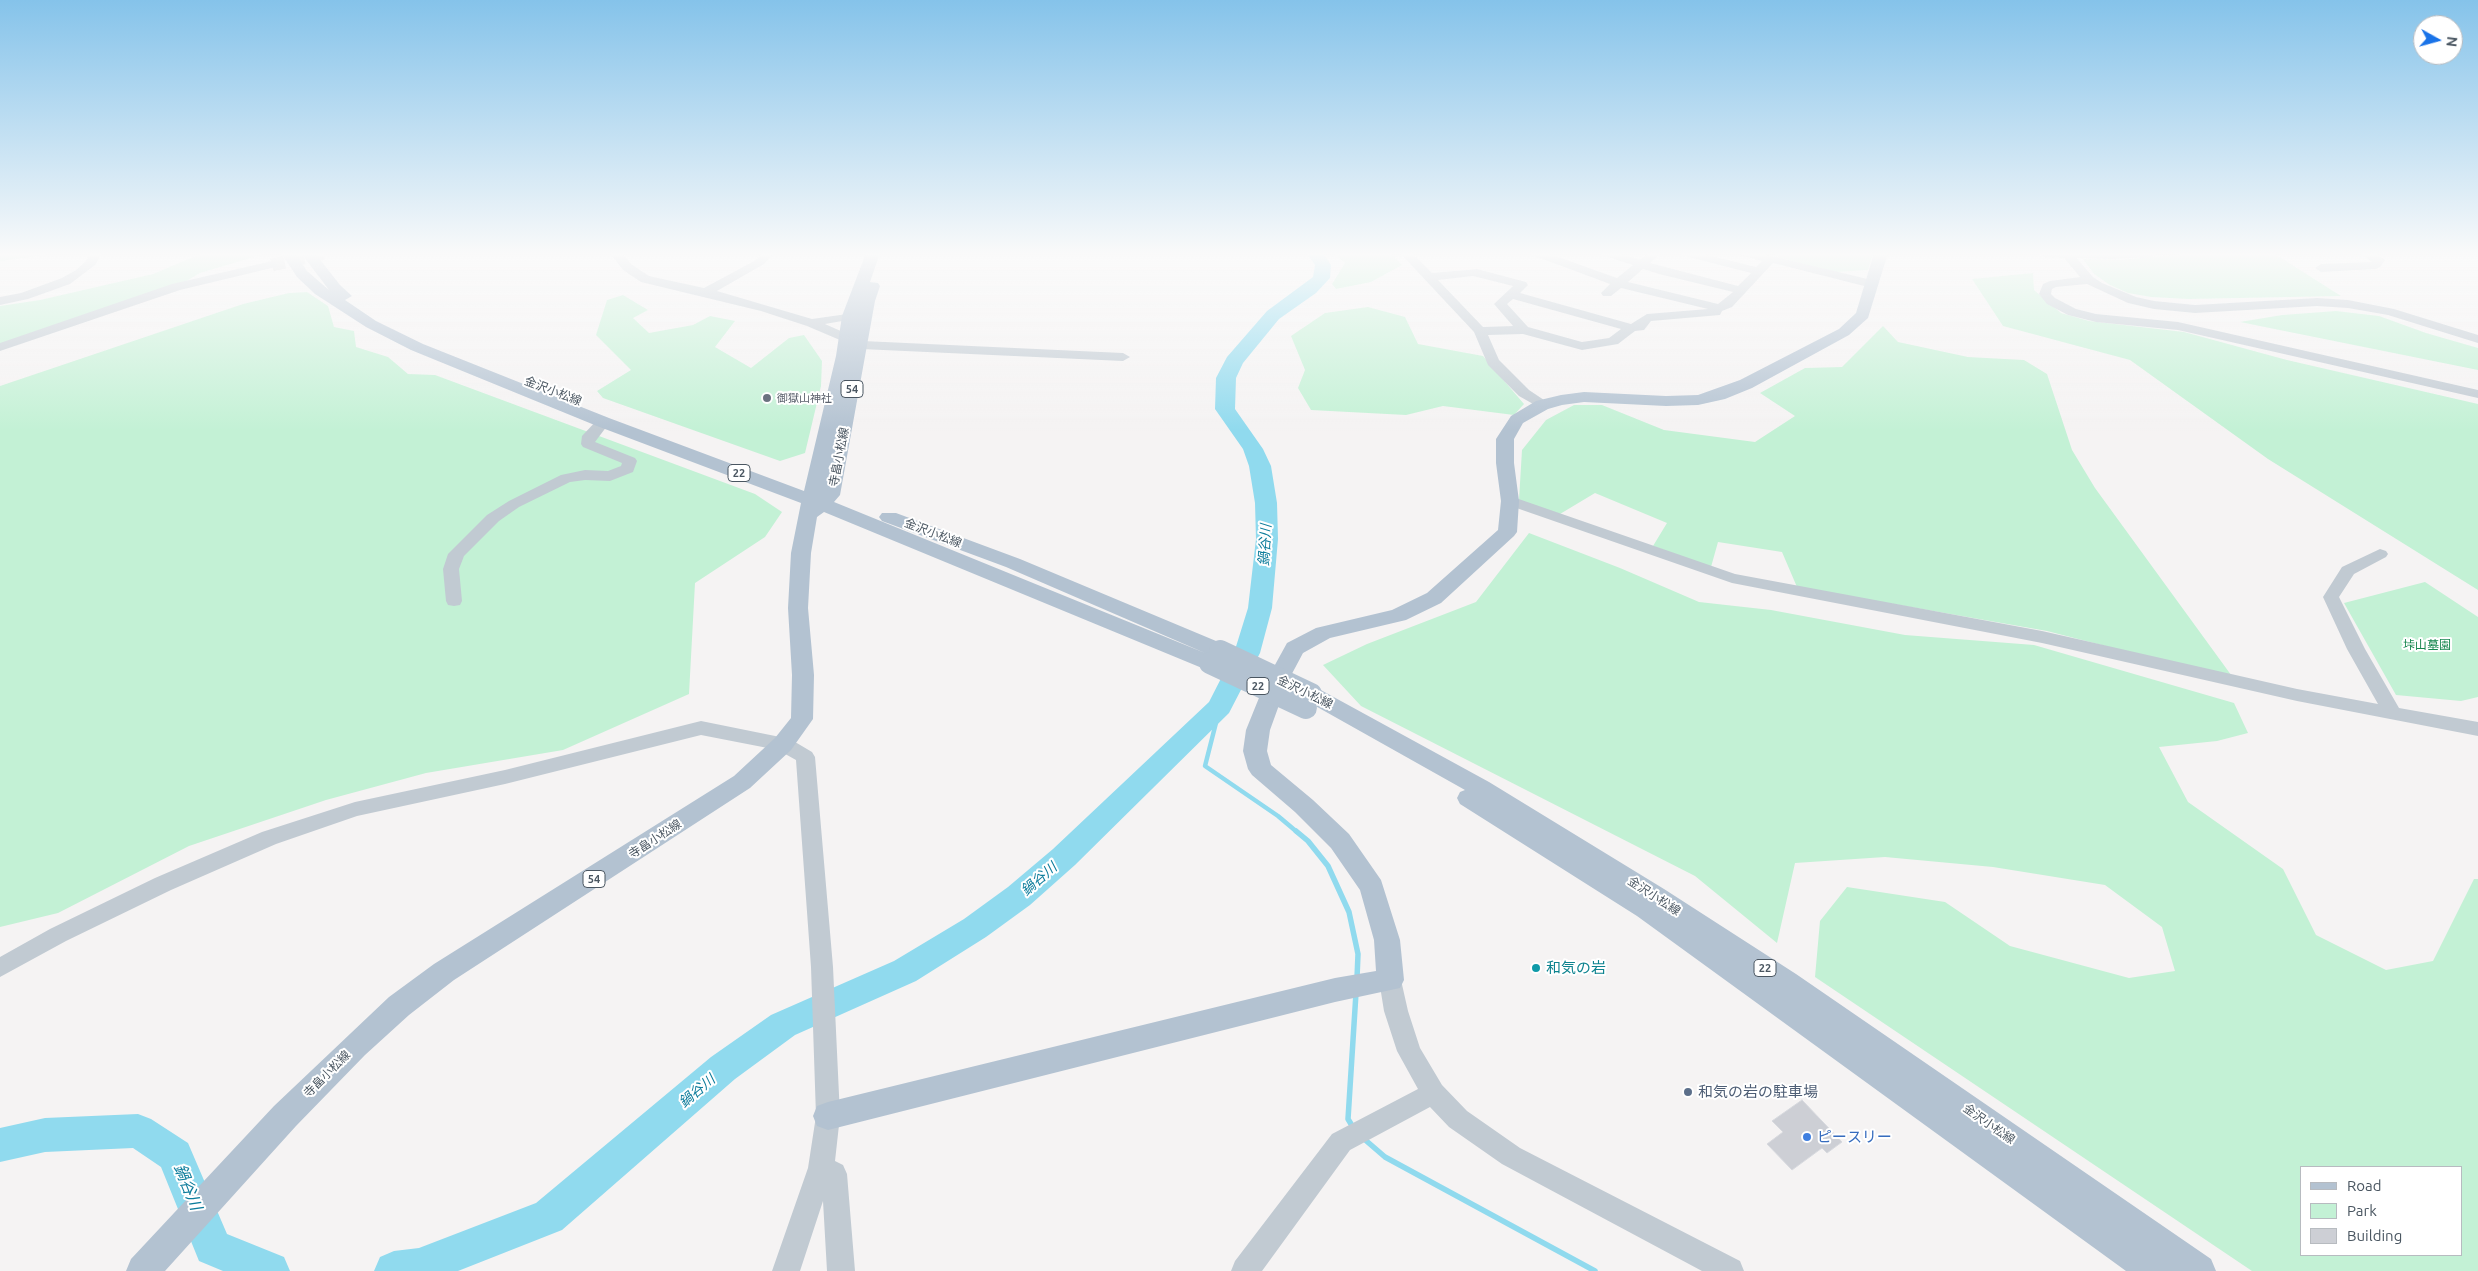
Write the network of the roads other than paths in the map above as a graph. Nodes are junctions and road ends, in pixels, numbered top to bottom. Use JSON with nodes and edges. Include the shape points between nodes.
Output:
{"nodes":[{"id":1,"x":102,"y":312,"type":"edge"},
{"id":2,"x":353,"y":312,"type":"edge"},
{"id":3,"x":374,"y":312,"type":"edge"},
{"id":4,"x":775,"y":312,"type":"edge"},
{"id":5,"x":851,"y":312,"type":"edge"},
{"id":6,"x":864,"y":312,"type":"edge"},
{"id":7,"x":1462,"y":312,"type":"edge"},
{"id":8,"x":1507,"y":312,"type":"edge"},
{"id":9,"x":1576,"y":312,"type":"edge"},
{"id":10,"x":1712,"y":312,"type":"edge"},
{"id":11,"x":1864,"y":312,"type":"edge"},
{"id":12,"x":2073,"y":312,"type":"edge"},
{"id":13,"x":2391,"y":312,"type":"edge"},
{"id":14,"x":850,"y":316,"type":"junction"},
{"id":15,"x":812,"y":323,"type":"junction"},
{"id":16,"x":1632,"y":328,"type":"junction"},
{"id":17,"x":1522,"y":330,"type":"junction"},
{"id":18,"x":1480,"y":331,"type":"junction"},
{"id":19,"x":2478,"y":339,"type":"edge"},
{"id":20,"x":853,"y":341,"type":"junction"},
{"id":21,"x":0,"y":347,"type":"edge"},
{"id":22,"x":1123,"y":357,"type":"dead end"},
{"id":23,"x":2478,"y":394,"type":"edge"},
{"id":24,"x":1542,"y":405,"type":"junction"},
{"id":25,"x":603,"y":422,"type":"junction"},
{"id":26,"x":817,"y":501,"type":"junction"},
{"id":27,"x":1510,"y":501,"type":"junction"},
{"id":28,"x":2380,"y":554,"type":"dead end"},
{"id":29,"x":454,"y":601,"type":"dead end"},
{"id":30,"x":1309,"y":701,"type":"junction"},
{"id":31,"x":2392,"y":712,"type":"junction"},
{"id":32,"x":2478,"y":729,"type":"edge"},
{"id":33,"x":783,"y":744,"type":"junction"},
{"id":34,"x":0,"y":968,"type":"edge"},
{"id":35,"x":1383,"y":982,"type":"junction"},
{"id":36,"x":1433,"y":1094,"type":"junction"},
{"id":37,"x":828,"y":1116,"type":"junction"},
{"id":38,"x":822,"y":1168,"type":"junction"},
{"id":39,"x":147,"y":1267,"type":"edge"},
{"id":40,"x":786,"y":1271,"type":"edge"},
{"id":41,"x":841,"y":1271,"type":"edge"},
{"id":42,"x":1245,"y":1271,"type":"edge"},
{"id":43,"x":1730,"y":1271,"type":"edge"},
{"id":44,"x":2154,"y":1271,"type":"edge"},
{"id":45,"x":2199,"y":1271,"type":"edge"}],
"edges":[{"from":1,"to":21,"type":"street"},
{"from":2,"to":25,"type":"main road","name":"金沢小松線","number":"22","via":[[371,324],[472,370]]},
{"from":3,"to":26,"type":"main road","name":"金沢小松線","number":"22","via":[[486,365]]},
{"from":4,"to":15,"type":"street"},
{"from":5,"to":14,"type":"main road","name":"寺畠小松線","number":"54"},
{"from":6,"to":20,"type":"main road","name":"寺畠小松線","number":"54"},
{"from":7,"to":18,"type":"street"},
{"from":8,"to":17,"type":"street"},
{"from":9,"to":16,"type":"street"},
{"from":10,"to":16,"type":"street","via":[[1647,318],[1639,327]]},
{"from":11,"to":24,"type":"main road","via":[[1844,332],[1719,396],[1666,401],[1584,398]]},
{"from":12,"to":23,"type":"street","via":[[2096,318],[2178,326]]},
{"from":13,"to":19,"type":"street"},
{"from":14,"to":15,"type":"street"},
{"from":14,"to":20,"type":"main road","name":"寺畠小松線","number":"54"},
{"from":15,"to":20,"type":"street"},
{"from":16,"to":17,"type":"street","via":[[1613,342],[1582,346]]},
{"from":17,"to":18,"type":"street"},
{"from":18,"to":24,"type":"street","via":[[1494,362],[1524,393]]},
{"from":20,"to":22,"type":"street"},
{"from":20,"to":26,"type":"main road","name":"寺畠小松線","number":"54"},
{"from":24,"to":27,"type":"main road","via":[[1518,420],[1506,439],[1505,463]]},
{"from":25,"to":26,"type":"main road","name":"金沢小松線","number":"22"},
{"from":25,"to":29,"type":"street","via":[[587,439],[588,444],[630,461],[628,469],[610,476],[566,478],[493,518],[456,554],[451,569]]},
{"from":26,"to":30,"type":"main road","name":"金沢小松線","number":"22","bridge":true,"via":[[1012,563]]},
{"from":26,"to":33,"type":"main road","name":"寺畠小松線","number":"54","via":[[801,553],[798,608],[803,675],[802,719]]},
{"from":27,"to":31,"type":"street","via":[[1732,578],[2042,637],[2297,695]]},
{"from":27,"to":35,"type":"main road","via":[[1507,532],[1434,598],[1399,615],[1323,633],[1295,648],[1276,683],[1258,730],[1255,751],[1260,769],[1340,841],[1372,887],[1387,940]]},
{"from":28,"to":31,"type":"street","via":[[2348,571],[2331,597]]},
{"from":30,"to":44,"type":"main road","name":"金沢小松線","number":"22","via":[[1646,909]]},
{"from":30,"to":45,"type":"main road","name":"金沢小松線","number":"22","via":[[1480,788],[1655,896],[1786,982]]},
{"from":31,"to":32,"type":"street"},
{"from":33,"to":34,"type":"street","via":[[701,728],[505,777],[355,809],[292,829],[207,864],[58,935]]},
{"from":33,"to":37,"type":"street","via":[[805,757],[822,968]]},
{"from":33,"to":39,"type":"main road","name":"寺畠小松線","number":"54","via":[[742,782],[444,972],[399,1006],[285,1116]]},
{"from":35,"to":36,"type":"street","via":[[1409,1051]]},
{"from":35,"to":37,"type":"main road","via":[[1335,990]]},
{"from":36,"to":42,"type":"street","via":[[1341,1142]]},
{"from":36,"to":43,"type":"street","via":[[1458,1119],[1512,1156]]},
{"from":37,"to":38,"type":"street"},
{"from":38,"to":40,"type":"street"},
{"from":38,"to":41,"type":"street","via":[[834,1174]]}]}
